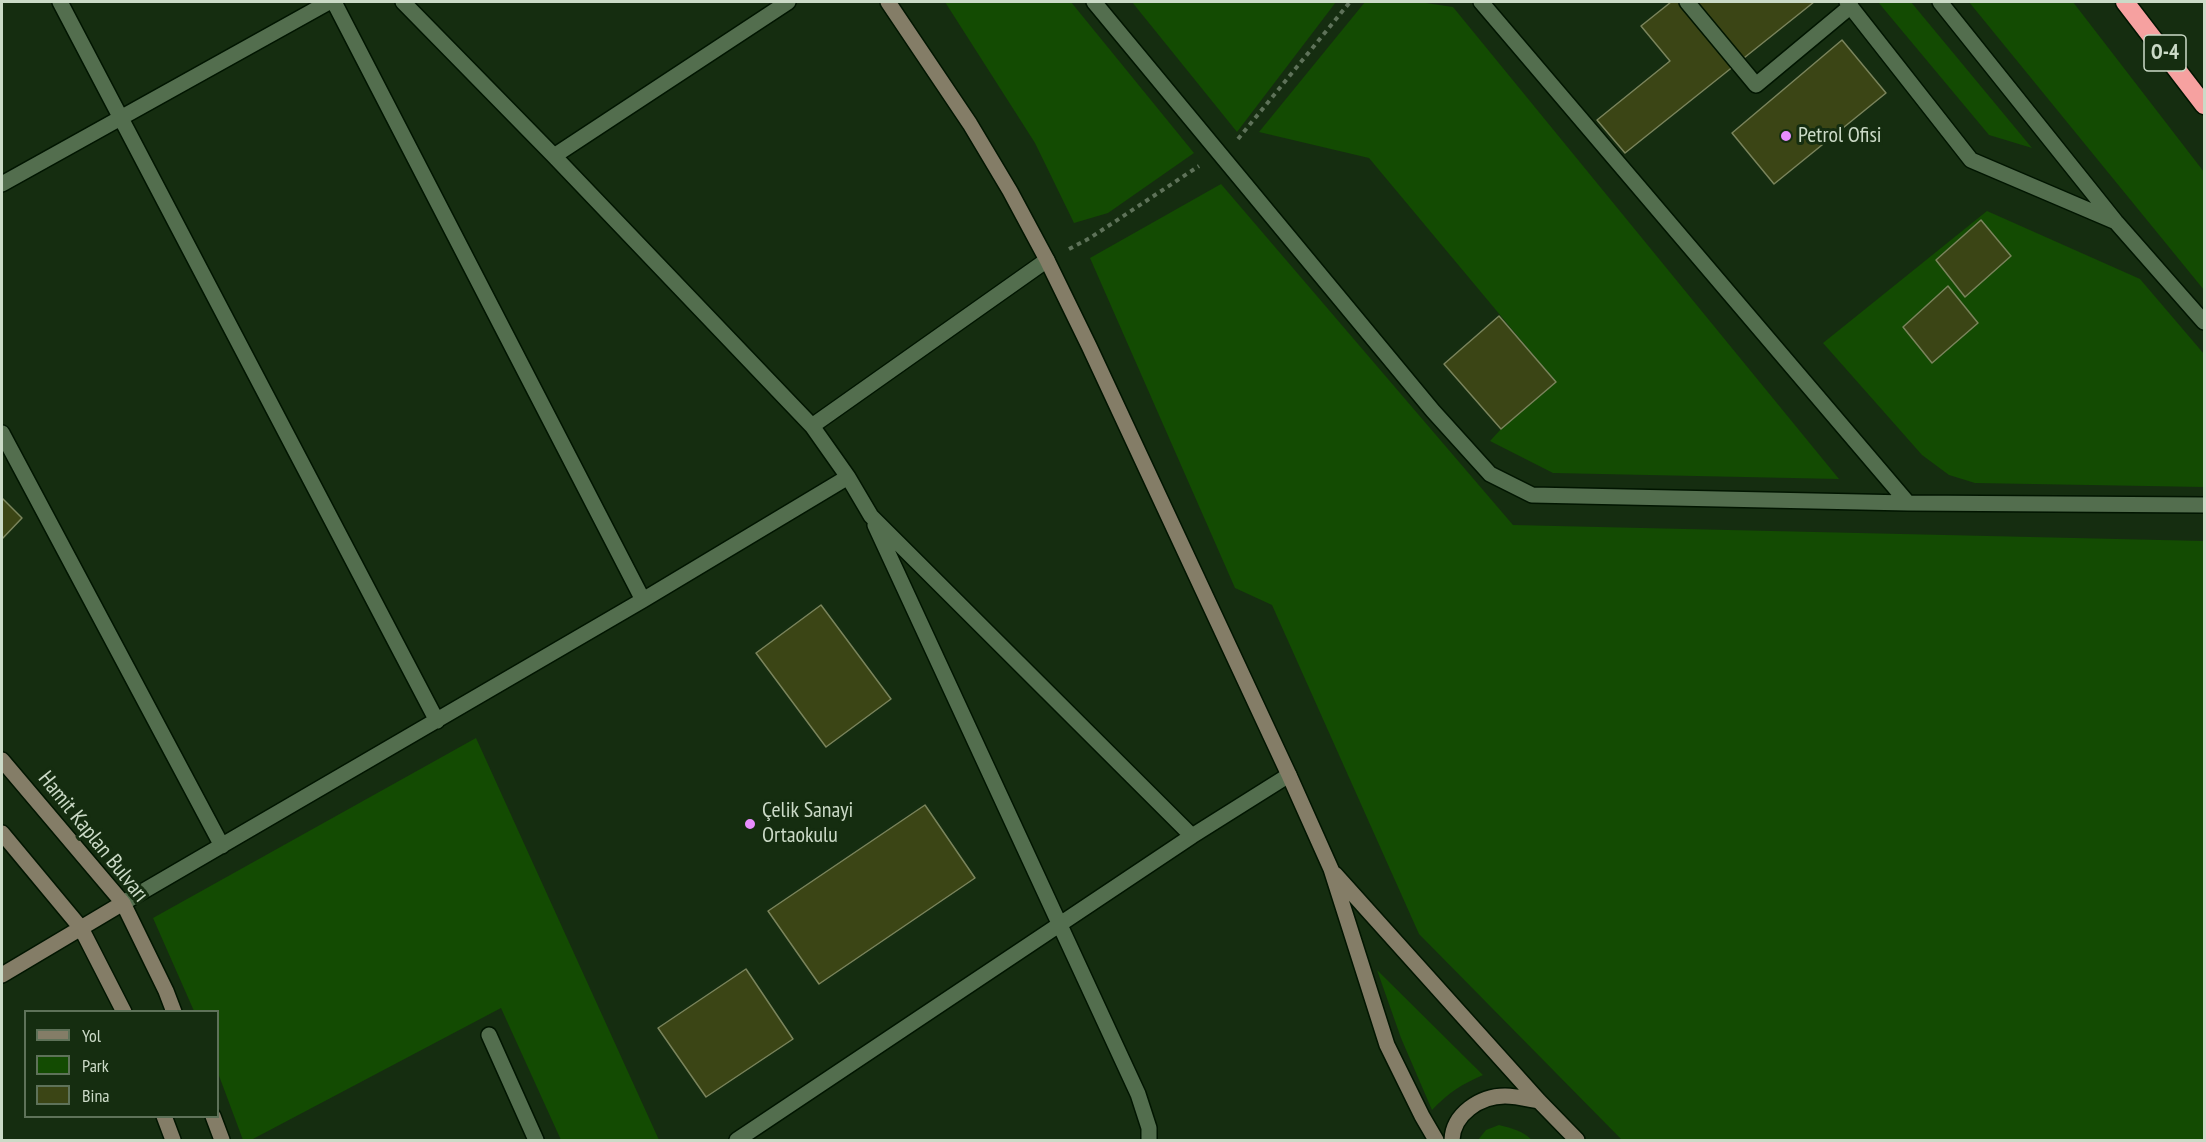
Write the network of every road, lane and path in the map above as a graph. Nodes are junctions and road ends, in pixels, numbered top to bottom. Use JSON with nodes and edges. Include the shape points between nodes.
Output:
{"nodes":[{"id":1,"x":60,"y":2,"type":"edge"},
{"id":2,"x":329,"y":2,"type":"edge"},
{"id":3,"x":334,"y":2,"type":"edge"},
{"id":4,"x":403,"y":2,"type":"edge"},
{"id":5,"x":788,"y":2,"type":"edge"},
{"id":6,"x":888,"y":2,"type":"edge"},
{"id":7,"x":1094,"y":2,"type":"edge"},
{"id":8,"x":1481,"y":2,"type":"edge"},
{"id":9,"x":1687,"y":2,"type":"edge"},
{"id":10,"x":1940,"y":2,"type":"edge"},
{"id":11,"x":2126,"y":2,"type":"edge"},
{"id":12,"x":1849,"y":4,"type":"edge"},
{"id":13,"x":2205,"y":105,"type":"edge"},
{"id":14,"x":120,"y":119,"type":"junction"},
{"id":15,"x":554,"y":156,"type":"junction"},
{"id":16,"x":2,"y":184,"type":"edge"},
{"id":17,"x":2116,"y":222,"type":"junction"},
{"id":18,"x":1047,"y":261,"type":"junction"},
{"id":19,"x":2205,"y":322,"type":"edge"},
{"id":20,"x":812,"y":426,"type":"junction"},
{"id":21,"x":2,"y":433,"type":"edge"},
{"id":22,"x":848,"y":477,"type":"junction"},
{"id":23,"x":1908,"y":503,"type":"junction"},
{"id":24,"x":2205,"y":505,"type":"edge"},
{"id":25,"x":871,"y":516,"type":"junction"},
{"id":26,"x":643,"y":600,"type":"junction"},
{"id":27,"x":437,"y":721,"type":"junction"},
{"id":28,"x":2,"y":760,"type":"edge"},
{"id":29,"x":1289,"y":775,"type":"junction"},
{"id":30,"x":2,"y":832,"type":"edge"},
{"id":31,"x":1192,"y":836,"type":"junction"},
{"id":32,"x":222,"y":846,"type":"junction"},
{"id":33,"x":1331,"y":869,"type":"junction"},
{"id":34,"x":123,"y":903,"type":"junction"},
{"id":35,"x":1062,"y":924,"type":"junction"},
{"id":36,"x":81,"y":928,"type":"junction"},
{"id":37,"x":2,"y":975,"type":"edge"},
{"id":38,"x":123,"y":1010,"type":"edge"},
{"id":39,"x":174,"y":1010,"type":"edge"},
{"id":40,"x":489,"y":1035,"type":"dead end"},
{"id":41,"x":1539,"y":1101,"type":"junction"},
{"id":42,"x":165,"y":1118,"type":"edge"},
{"id":43,"x":214,"y":1118,"type":"edge"},
{"id":44,"x":173,"y":1140,"type":"edge"},
{"id":45,"x":222,"y":1140,"type":"edge"},
{"id":46,"x":536,"y":1140,"type":"edge"},
{"id":47,"x":737,"y":1140,"type":"edge"},
{"id":48,"x":1149,"y":1140,"type":"edge"},
{"id":49,"x":1436,"y":1140,"type":"edge"},
{"id":50,"x":1452,"y":1140,"type":"edge"},
{"id":51,"x":1577,"y":1140,"type":"edge"}],
"edges":[{"from":1,"to":14,"type":"street"},
{"from":2,"to":14,"type":"street"},
{"from":3,"to":26,"type":"street"},
{"from":4,"to":15,"type":"street"},
{"from":5,"to":15,"type":"street"},
{"from":6,"to":18,"type":"street","via":[[970,124]]},
{"from":7,"to":23,"type":"street","via":[[1433,411],[1490,474],[1532,495]]},
{"from":8,"to":23,"type":"street"},
{"from":9,"to":12,"type":"street","via":[[1756,85]]},
{"from":10,"to":17,"type":"street"},
{"from":11,"to":13,"type":"highway","number":"O-4"},
{"from":12,"to":17,"type":"street","via":[[1971,160]]},
{"from":14,"to":16,"type":"street"},
{"from":14,"to":27,"type":"street"},
{"from":15,"to":20,"type":"street"},
{"from":17,"to":19,"type":"street"},
{"from":18,"to":20,"type":"street"},
{"from":18,"to":29,"type":"street"},
{"from":20,"to":22,"type":"street"},
{"from":21,"to":32,"type":"street"},
{"from":22,"to":25,"type":"street"},
{"from":22,"to":26,"type":"street"},
{"from":23,"to":24,"type":"street"},
{"from":25,"to":31,"type":"street"},
{"from":25,"to":35,"type":"street"},
{"from":26,"to":27,"type":"street"},
{"from":27,"to":32,"type":"street"},
{"from":28,"to":34,"type":"street","name":"Hamit Kaplan Bulvarı"},
{"from":29,"to":31,"type":"street"},
{"from":29,"to":33,"type":"street"},
{"from":30,"to":36,"type":"street"},
{"from":31,"to":35,"type":"street"},
{"from":32,"to":34,"type":"street"},
{"from":33,"to":41,"type":"street"},
{"from":33,"to":49,"type":"street","via":[[1387,1045]]},
{"from":34,"to":36,"type":"street"},
{"from":34,"to":39,"type":"street","name":"Hamit Kaplan Bulvarı"},
{"from":35,"to":47,"type":"street"},
{"from":35,"to":48,"type":"street","via":[[1138,1094]]},
{"from":36,"to":37,"type":"street"},
{"from":36,"to":38,"type":"street"},
{"from":40,"to":46,"type":"street"},
{"from":41,"to":50,"type":"street","via":[[1505,1096],[1484,1100],[1464,1112],[1452,1132]]},
{"from":41,"to":51,"type":"street"},
{"from":42,"to":44,"type":"street"},
{"from":43,"to":45,"type":"street"}]}
